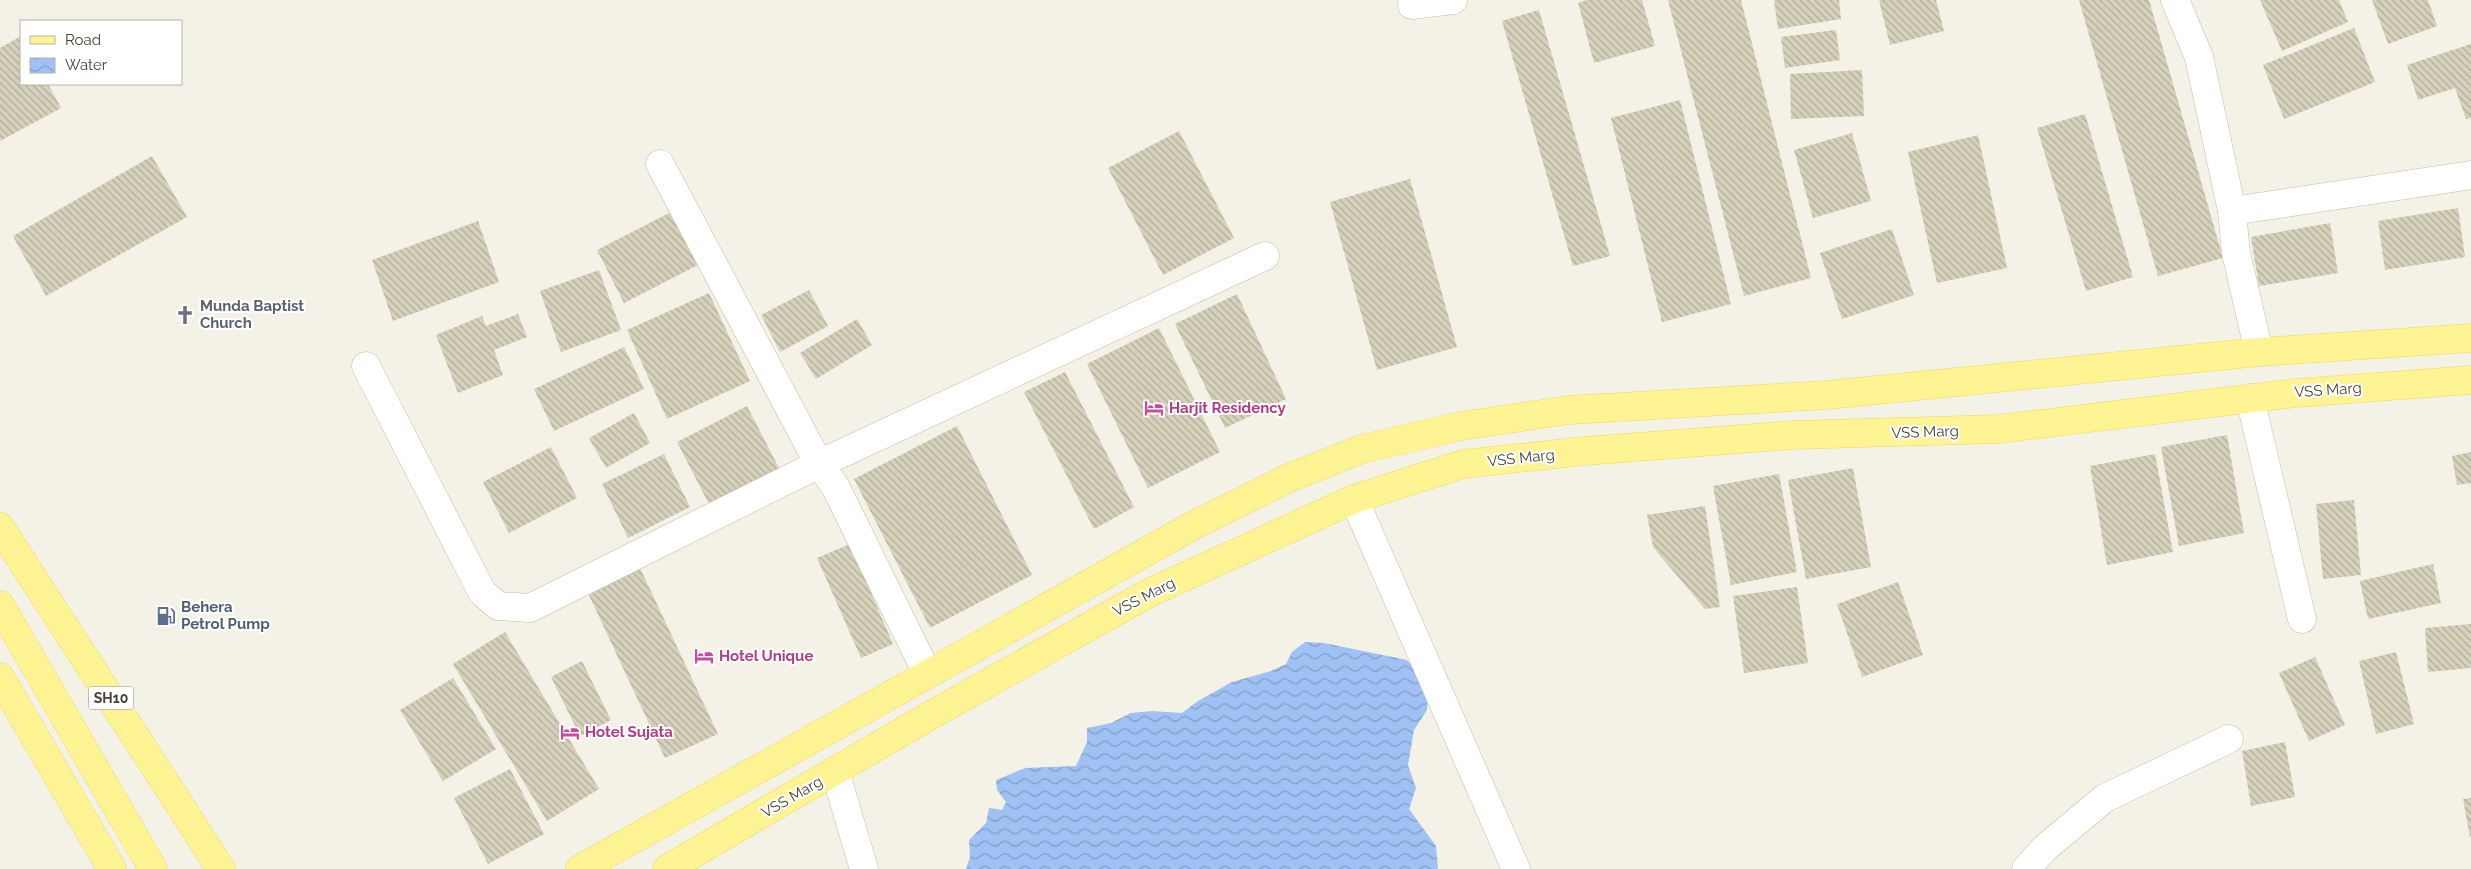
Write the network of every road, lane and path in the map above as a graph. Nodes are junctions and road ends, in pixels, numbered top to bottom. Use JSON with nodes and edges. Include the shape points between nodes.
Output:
{"nodes":[{"id":1,"x":1453,"y":0,"type":"edge"},
{"id":2,"x":2175,"y":0,"type":"edge"},
{"id":3,"x":1412,"y":5,"type":"dead end"},
{"id":4,"x":660,"y":164,"type":"dead end"},
{"id":5,"x":2471,"y":175,"type":"edge"},
{"id":6,"x":2232,"y":211,"type":"junction"},
{"id":7,"x":1265,"y":256,"type":"dead end"},
{"id":8,"x":2471,"y":338,"type":"edge"},
{"id":9,"x":2294,"y":350,"type":"junction"},
{"id":10,"x":2259,"y":352,"type":"junction"},
{"id":11,"x":366,"y":366,"type":"dead end"},
{"id":12,"x":2471,"y":380,"type":"edge"},
{"id":13,"x":2296,"y":392,"type":"junction"},
{"id":14,"x":2250,"y":398,"type":"junction"},
{"id":15,"x":819,"y":464,"type":"junction"},
{"id":16,"x":1354,"y":499,"type":"junction"},
{"id":17,"x":0,"y":527,"type":"edge"},
{"id":18,"x":0,"y":605,"type":"edge"},
{"id":19,"x":2302,"y":619,"type":"dead end"},
{"id":20,"x":927,"y":673,"type":"junction"},
{"id":21,"x":0,"y":677,"type":"edge"},
{"id":22,"x":2229,"y":739,"type":"dead end"},
{"id":23,"x":835,"y":771,"type":"junction"},
{"id":24,"x":112,"y":869,"type":"edge"},
{"id":25,"x":152,"y":869,"type":"edge"},
{"id":26,"x":221,"y":869,"type":"edge"},
{"id":27,"x":580,"y":869,"type":"edge"},
{"id":28,"x":668,"y":869,"type":"edge"},
{"id":29,"x":864,"y":869,"type":"edge"},
{"id":30,"x":1516,"y":869,"type":"edge"},
{"id":31,"x":2026,"y":869,"type":"edge"}],
"edges":[{"from":1,"to":3,"type":"street"},
{"from":2,"to":6,"type":"street","via":[[2199,57]]},
{"from":4,"to":15,"type":"street"},
{"from":5,"to":6,"type":"street"},
{"from":6,"to":10,"type":"street","via":[[2236,253]]},
{"from":7,"to":15,"type":"street"},
{"from":8,"to":9,"type":"main road"},
{"from":9,"to":10,"type":"main road"},
{"from":9,"to":13,"type":"main road"},
{"from":10,"to":20,"type":"main road","via":[[1826,395],[1568,410],[1461,426],[1362,449],[1291,477],[1194,524]]},
{"from":11,"to":15,"type":"street","via":[[482,592],[498,606],[530,608]]},
{"from":12,"to":13,"type":"main road","name":"VSS Marg"},
{"from":13,"to":14,"type":"main road","name":"VSS Marg"},
{"from":14,"to":16,"type":"main road","name":"VSS Marg","via":[[1999,430],[1794,435],[1463,464]]},
{"from":14,"to":19,"type":"street"},
{"from":15,"to":20,"type":"street","via":[[835,486]]},
{"from":16,"to":23,"type":"main road","name":"VSS Marg","via":[[1149,593]]},
{"from":16,"to":30,"type":"street"},
{"from":17,"to":26,"type":"main road","number":"SH10"},
{"from":18,"to":25,"type":"main road"},
{"from":20,"to":27,"type":"main road"},
{"from":21,"to":24,"type":"main road"},
{"from":22,"to":31,"type":"street","via":[[2105,798],[2045,848]]},
{"from":23,"to":28,"type":"main road","name":"VSS Marg"},
{"from":23,"to":29,"type":"street"}]}
